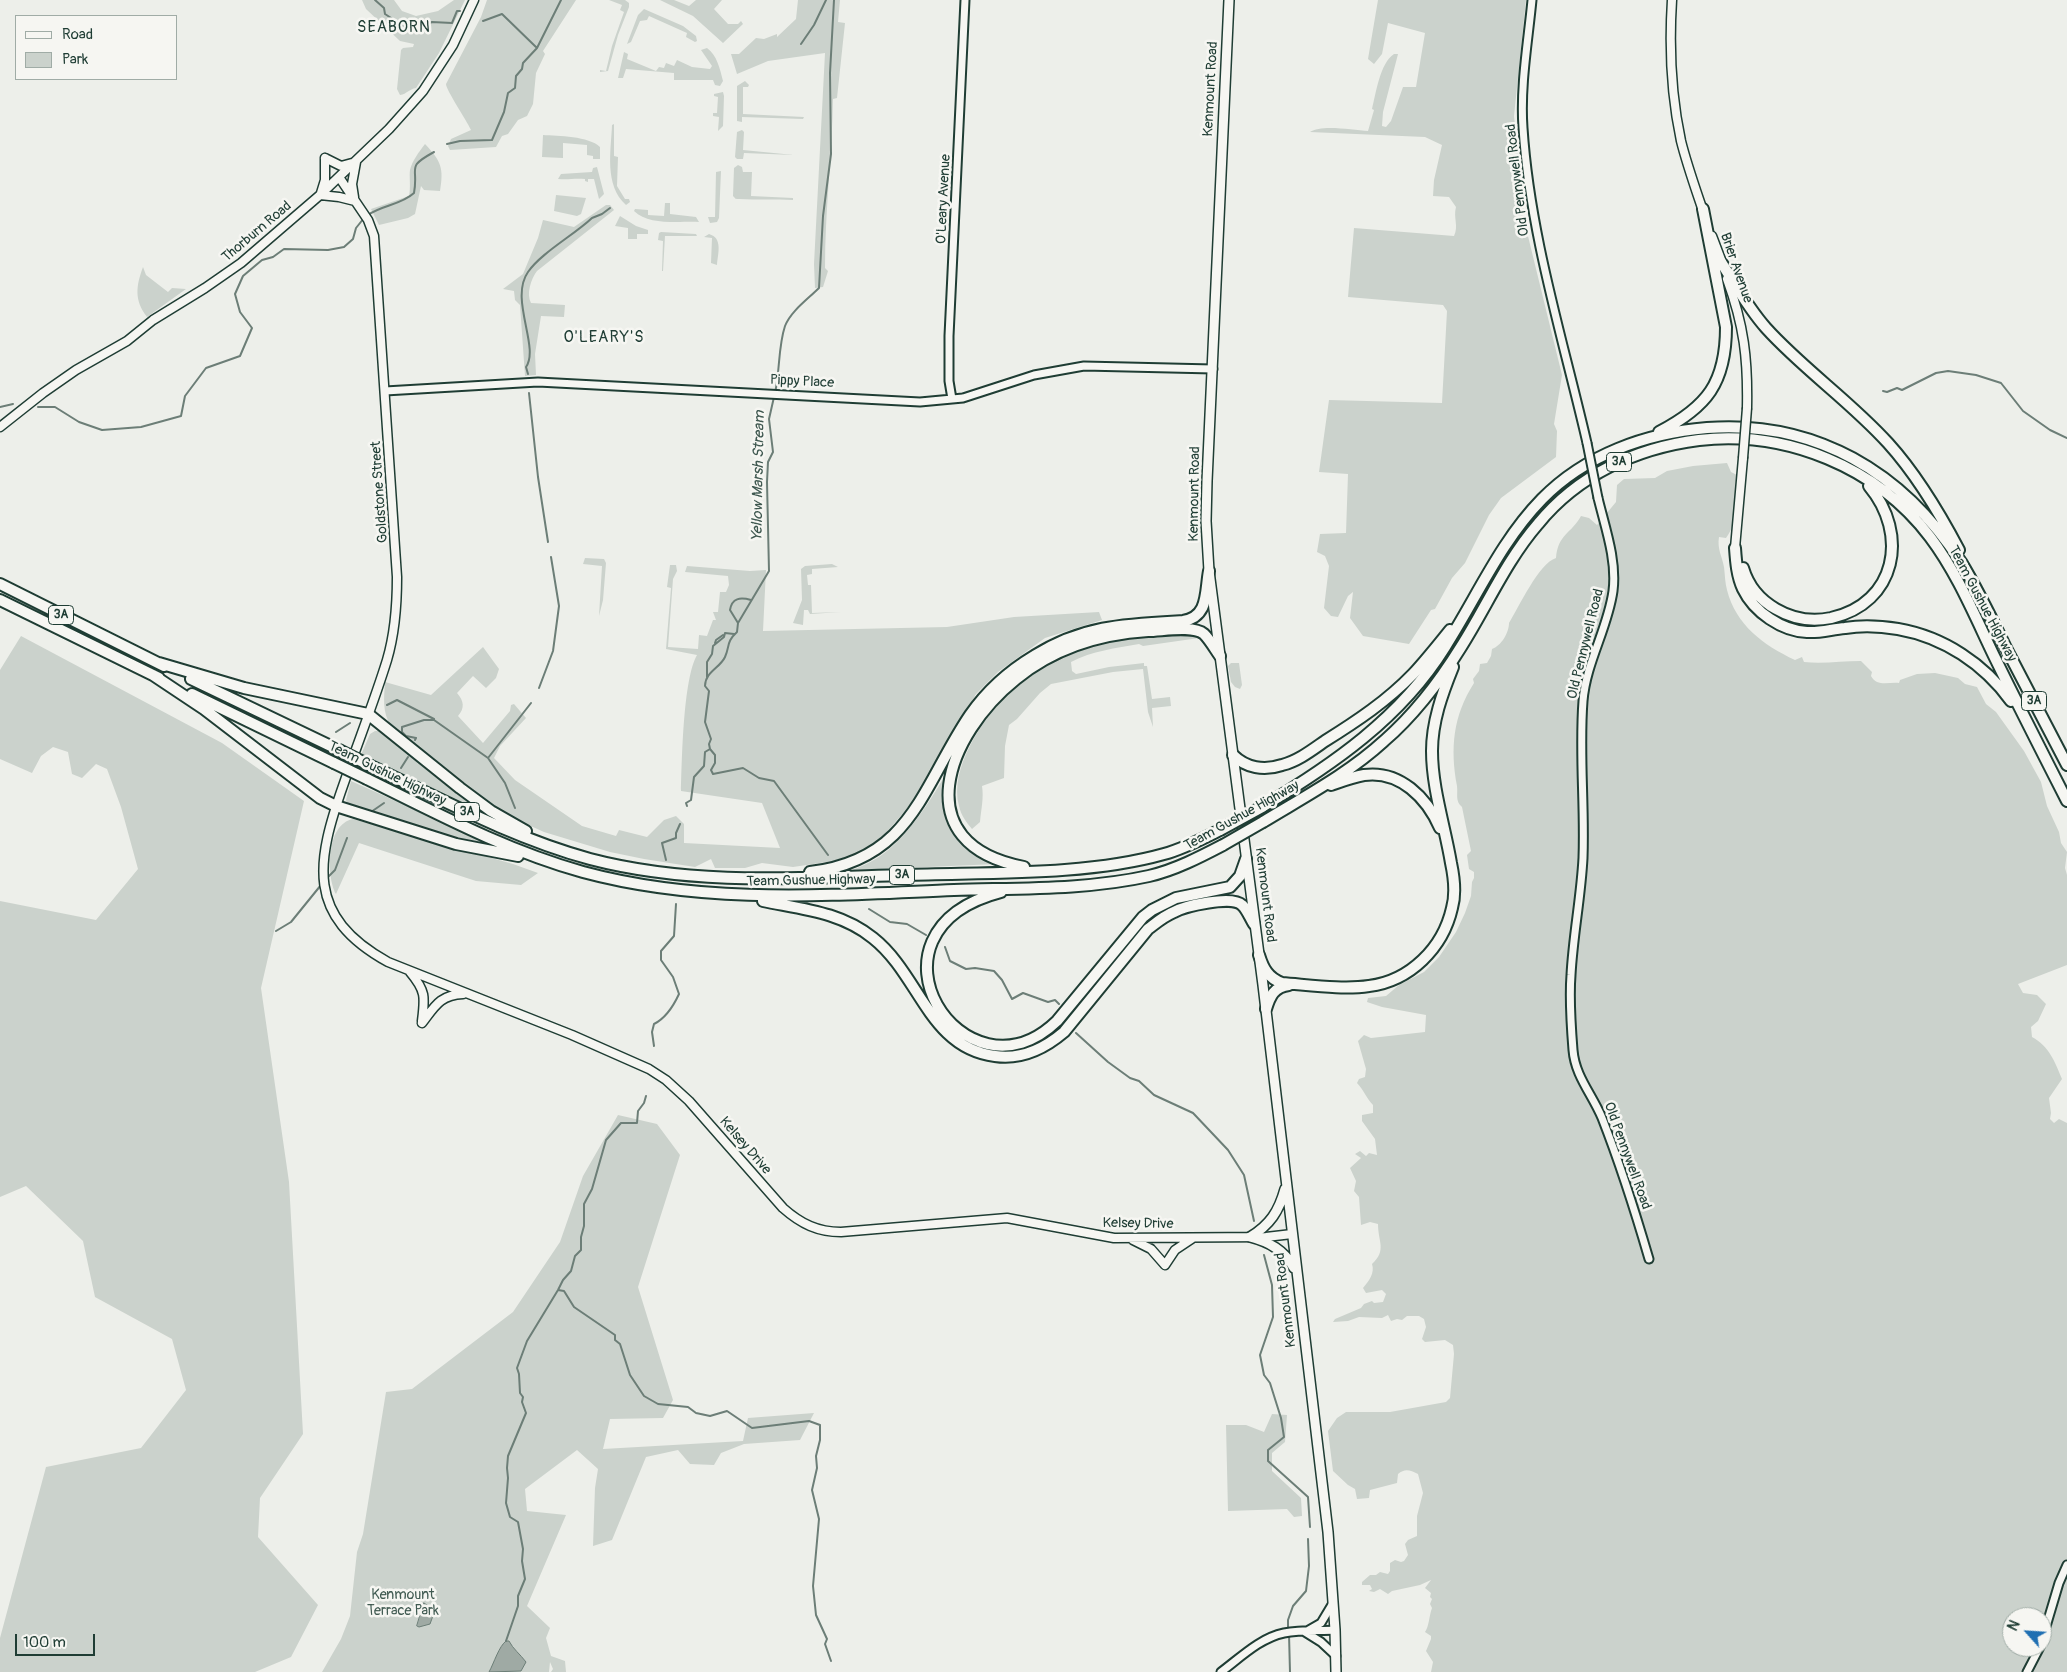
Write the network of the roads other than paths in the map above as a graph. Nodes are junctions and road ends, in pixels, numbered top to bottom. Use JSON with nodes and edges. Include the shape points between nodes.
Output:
{"nodes":[{"id":1,"x":474,"y":0,"type":"edge"},
{"id":2,"x":966,"y":0,"type":"edge"},
{"id":3,"x":1229,"y":0,"type":"edge"},
{"id":4,"x":1532,"y":0,"type":"edge"},
{"id":5,"x":1672,"y":0,"type":"edge"},
{"id":6,"x":356,"y":161,"type":"junction"},
{"id":7,"x":339,"y":177,"type":"junction"},
{"id":8,"x":320,"y":195,"type":"junction"},
{"id":9,"x":356,"y":201,"type":"junction"},
{"id":10,"x":1703,"y":209,"type":"junction"},
{"id":11,"x":1721,"y":262,"type":"junction"},
{"id":12,"x":1213,"y":369,"type":"junction"},
{"id":13,"x":385,"y":391,"type":"junction"},
{"id":14,"x":952,"y":399,"type":"junction"},
{"id":15,"x":0,"y":427,"type":"edge"},
{"id":16,"x":1635,"y":443,"type":"junction"},
{"id":17,"x":1857,"y":474,"type":"junction"},
{"id":18,"x":1735,"y":548,"type":"junction"},
{"id":19,"x":1209,"y":571,"type":"junction"},
{"id":20,"x":0,"y":584,"type":"edge"},
{"id":21,"x":1978,"y":592,"type":"junction"},
{"id":22,"x":1476,"y":595,"type":"junction"},
{"id":23,"x":0,"y":600,"type":"edge"},
{"id":24,"x":1462,"y":646,"type":"junction"},
{"id":25,"x":1220,"y":656,"type":"junction"},
{"id":26,"x":159,"y":663,"type":"junction"},
{"id":27,"x":153,"y":675,"type":"junction"},
{"id":28,"x":368,"y":714,"type":"junction"},
{"id":29,"x":2028,"y":725,"type":"junction"},
{"id":30,"x":1233,"y":755,"type":"junction"},
{"id":31,"x":2067,"y":765,"type":"edge"},
{"id":32,"x":1320,"y":788,"type":"junction"},
{"id":33,"x":2067,"y":800,"type":"edge"},
{"id":34,"x":336,"y":806,"type":"junction"},
{"id":35,"x":565,"y":851,"type":"junction"},
{"id":36,"x":1449,"y":852,"type":"junction"},
{"id":37,"x":1246,"y":859,"type":"junction"},
{"id":38,"x":551,"y":862,"type":"junction"},
{"id":39,"x":1047,"y":870,"type":"junction"},
{"id":40,"x":756,"y":880,"type":"junction"},
{"id":41,"x":1016,"y":888,"type":"junction"},
{"id":42,"x":740,"y":896,"type":"junction"},
{"id":43,"x":1254,"y":924,"type":"junction"},
{"id":44,"x":1258,"y":955,"type":"junction"},
{"id":45,"x":409,"y":970,"type":"junction"},
{"id":46,"x":1300,"y":984,"type":"junction"},
{"id":47,"x":468,"y":994,"type":"junction"},
{"id":48,"x":1266,"y":1009,"type":"junction"},
{"id":49,"x":1286,"y":1184,"type":"junction"},
{"id":50,"x":1292,"y":1234,"type":"junction"},
{"id":51,"x":1194,"y":1237,"type":"junction"},
{"id":52,"x":1250,"y":1237,"type":"junction"},
{"id":53,"x":1129,"y":1239,"type":"junction"},
{"id":54,"x":1649,"y":1259,"type":"dead end"},
{"id":55,"x":1297,"y":1273,"type":"junction"},
{"id":56,"x":2067,"y":1565,"type":"edge"},
{"id":57,"x":1333,"y":1602,"type":"junction"},
{"id":58,"x":2052,"y":1607,"type":"edge"},
{"id":59,"x":1336,"y":1630,"type":"junction"},
{"id":60,"x":1304,"y":1632,"type":"junction"},
{"id":61,"x":1336,"y":1656,"type":"junction"},
{"id":62,"x":2035,"y":1657,"type":"edge"},
{"id":63,"x":1221,"y":1672,"type":"edge"},
{"id":64,"x":1336,"y":1672,"type":"edge"},
{"id":65,"x":2027,"y":1672,"type":"edge"}],
"edges":[{"from":1,"to":6,"type":"main road","name":"Thorburn Road","via":[[453,46],[431,80],[406,111]]},
{"from":2,"to":14,"type":"street","name":"O'Leary Avenue","via":[[950,336]]},
{"from":3,"to":12,"type":"main road","name":"Kenmount Road"},
{"from":4,"to":54,"type":"street","name":"Old Pennywell Road","bridge":true,"via":[[1523,106],[1529,196],[1613,565],[1614,582],[1583,698],[1583,855],[1571,975],[1573,1049],[1576,1069],[1599,1110],[1611,1141]]},
{"from":5,"to":10,"type":"main road","name":"Brier Avenue","via":[[1671,76],[1676,113],[1681,142]]},
{"from":6,"to":7,"type":"main road","name":"Thorburn Road"},
{"from":6,"to":8,"type":"main road","via":[[341,166],[325,158],[325,180]]},
{"from":6,"to":9,"type":"main road","via":[[352,184]]},
{"from":7,"to":8,"type":"main road","name":"Thorburn Road"},
{"from":7,"to":9,"type":"main road","name":"Goldstone Street"},
{"from":8,"to":9,"type":"main road"},
{"from":8,"to":15,"type":"main road","name":"Thorburn Road","via":[[241,263],[153,320],[128,341],[76,370]]},
{"from":9,"to":13,"type":"main road","name":"Goldstone Street","via":[[367,217],[374,244]]},
{"from":10,"to":11,"type":"main road","name":"Brier Avenue"},
{"from":10,"to":16,"type":"highway","via":[[1726,327],[1723,362],[1705,399],[1686,418]]},
{"from":11,"to":18,"type":"main road","name":"Brier Avenue","bridge":true,"via":[[1742,325],[1746,353],[1747,408]]},
{"from":11,"to":21,"type":"highway","via":[[1766,328],[1861,415],[1915,476],[1955,542]]},
{"from":12,"to":14,"type":"street","name":"Pippy Place","via":[[1084,366],[1034,375]]},
{"from":12,"to":19,"type":"main road","name":"Kenmount Road","via":[[1206,520]]},
{"from":13,"to":14,"type":"street","name":"Pippy Place","via":[[538,382],[920,402]]},
{"from":13,"to":28,"type":"main road","name":"Goldstone Street","via":[[397,560],[396,618],[391,645]]},
{"from":16,"to":21,"type":"highway","name":"Team Gushue Highway","number":"3A","via":[[1694,429],[1742,428],[1798,436],[1838,450],[1888,481],[1918,507],[1945,540]]},
{"from":16,"to":22,"type":"highway","name":"Team Gushue Highway","number":"3A","via":[[1596,459],[1544,497],[1522,521]]},
{"from":17,"to":18,"type":"highway","via":[[1883,506],[1892,537],[1887,573],[1863,604],[1840,616],[1815,621],[1781,612],[1754,591]]},
{"from":17,"to":24,"type":"highway","name":"Team Gushue Highway","number":"3A","via":[[1819,454],[1789,445],[1726,438],[1690,441],[1630,457],[1576,487],[1537,524],[1516,552]]},
{"from":17,"to":29,"type":"highway","name":"Team Gushue Highway","number":"3A","via":[[1901,506],[1931,538],[1955,578]]},
{"from":18,"to":29,"type":"highway","via":[[1737,572],[1743,590],[1773,621],[1805,632],[1872,626],[1900,629],[1932,638],[1961,653],[1989,676]]},
{"from":19,"to":25,"type":"main road","name":"Kenmount Road"},
{"from":19,"to":40,"type":"highway","via":[[1202,610],[1194,618],[1111,626],[1074,636],[1034,656],[1010,673],[987,694],[970,716],[912,816],[870,853],[823,871]]},
{"from":20,"to":26,"type":"highway","name":"Team Gushue Highway","number":"3A"},
{"from":21,"to":31,"type":"highway","name":"Team Gushue Highway","number":"3A"},
{"from":22,"to":30,"type":"highway","via":[[1412,674],[1363,717],[1283,765],[1249,766]]},
{"from":22,"to":39,"type":"highway","name":"Team Gushue Highway","number":"3A","bridge":true,"via":[[1440,655],[1400,706],[1334,761],[1262,807],[1181,849],[1099,866]]},
{"from":23,"to":27,"type":"highway","name":"Team Gushue Highway","number":"3A"},
{"from":24,"to":32,"type":"highway","name":"Team Gushue Highway","number":"3A","via":[[1425,698],[1386,740]]},
{"from":24,"to":36,"type":"highway","via":[[1440,700],[1433,734],[1432,766]]},
{"from":25,"to":30,"type":"main road","name":"Kenmount Road"},
{"from":25,"to":39,"type":"highway","via":[[1204,635],[1193,630],[1106,636],[1058,652],[1036,665],[998,695],[982,713],[957,754],[951,771],[948,798],[953,820],[973,847],[992,858]]},
{"from":26,"to":28,"type":"highway","via":[[244,688]]},
{"from":26,"to":35,"type":"highway","name":"Team Gushue Highway","number":"3A","bridge":true,"via":[[504,828]]},
{"from":27,"to":34,"type":"highway","via":[[204,709],[320,798]]},
{"from":27,"to":38,"type":"highway","name":"Team Gushue Highway","number":"3A","bridge":true,"via":[[505,846]]},
{"from":28,"to":34,"type":"main road","name":"Goldstone Street"},
{"from":28,"to":35,"type":"highway","via":[[491,811]]},
{"from":29,"to":33,"type":"highway","name":"Team Gushue Highway","number":"3A"},
{"from":30,"to":37,"type":"main road","name":"Kenmount Road"},
{"from":32,"to":36,"type":"highway","via":[[1366,774],[1396,779],[1421,796],[1430,808]]},
{"from":32,"to":41,"type":"highway","name":"Team Gushue Highway","number":"3A","bridge":true,"via":[[1223,845],[1152,876],[1097,884]]},
{"from":34,"to":38,"type":"highway","via":[[456,844]]},
{"from":34,"to":45,"type":"main road","name":"Kelsey Drive","via":[[322,858],[328,899],[353,939],[376,956]]},
{"from":35,"to":40,"type":"highway","name":"Team Gushue Highway","number":"3A","via":[[646,870]]},
{"from":36,"to":46,"type":"highway","via":[[1452,908],[1444,932],[1423,960],[1393,980],[1376,985]]},
{"from":37,"to":41,"type":"highway","via":[[1240,876],[1230,887],[1176,898],[1143,917],[1046,1032],[1032,1040],[1000,1046],[983,1043],[952,1026],[932,995],[927,959],[941,926],[953,914],[969,903]]},
{"from":37,"to":43,"type":"main road","name":"Kenmount Road"},
{"from":38,"to":42,"type":"highway","name":"Team Gushue Highway","number":"3A","via":[[646,886]]},
{"from":39,"to":40,"type":"highway","name":"Team Gushue Highway","number":"3A"},
{"from":41,"to":42,"type":"highway","name":"Team Gushue Highway","number":"3A"},
{"from":42,"to":43,"type":"highway","via":[[826,913],[860,929],[875,939],[907,976],[948,1036],[970,1050],[1001,1057],[1036,1052],[1050,1044],[1064,1032],[1148,929],[1176,911],[1206,903],[1237,902],[1242,904]]},
{"from":43,"to":44,"type":"main road","name":"Kenmount Road"},
{"from":44,"to":46,"type":"highway","via":[[1271,978],[1282,983]]},
{"from":44,"to":48,"type":"main road","name":"Kenmount Road"},
{"from":45,"to":47,"type":"main road","name":"Kelsey Drive"},
{"from":45,"to":47,"type":"main road","via":[[424,994],[422,1023],[440,1000],[451,994]]},
{"from":46,"to":48,"type":"highway","via":[[1276,988]]},
{"from":47,"to":53,"type":"main road","name":"Kelsey Drive","via":[[572,1035],[649,1069],[666,1080],[783,1208],[810,1227],[842,1232],[1007,1218],[1107,1238]]},
{"from":48,"to":49,"type":"main road","name":"Kenmount Road"},
{"from":49,"to":50,"type":"main road","name":"Kenmount Road"},
{"from":49,"to":52,"type":"main road","via":[[1274,1217]]},
{"from":50,"to":52,"type":"main road","name":"Kelsey Drive"},
{"from":50,"to":55,"type":"main road","name":"Kenmount Road"},
{"from":51,"to":52,"type":"main road","name":"Kelsey Drive"},
{"from":51,"to":53,"type":"main road","name":"Kelsey Drive"},
{"from":51,"to":53,"type":"main road","via":[[1176,1250],[1165,1265],[1151,1249]]},
{"from":52,"to":55,"type":"main road","via":[[1265,1241],[1280,1251]]},
{"from":55,"to":57,"type":"main road","name":"Kenmount Road","via":[[1328,1532]]},
{"from":56,"to":58,"type":"street"},
{"from":57,"to":59,"type":"main road","name":"Kenmount Road"},
{"from":57,"to":60,"type":"street","via":[[1321,1623]]},
{"from":59,"to":60,"type":"street"},
{"from":59,"to":61,"type":"main road","name":"Kenmount Road"},
{"from":60,"to":61,"type":"street"},
{"from":60,"to":63,"type":"street","via":[[1284,1633],[1261,1642]]},
{"from":61,"to":64,"type":"main road","name":"Kenmount Road"},
{"from":62,"to":65,"type":"street"}]}
